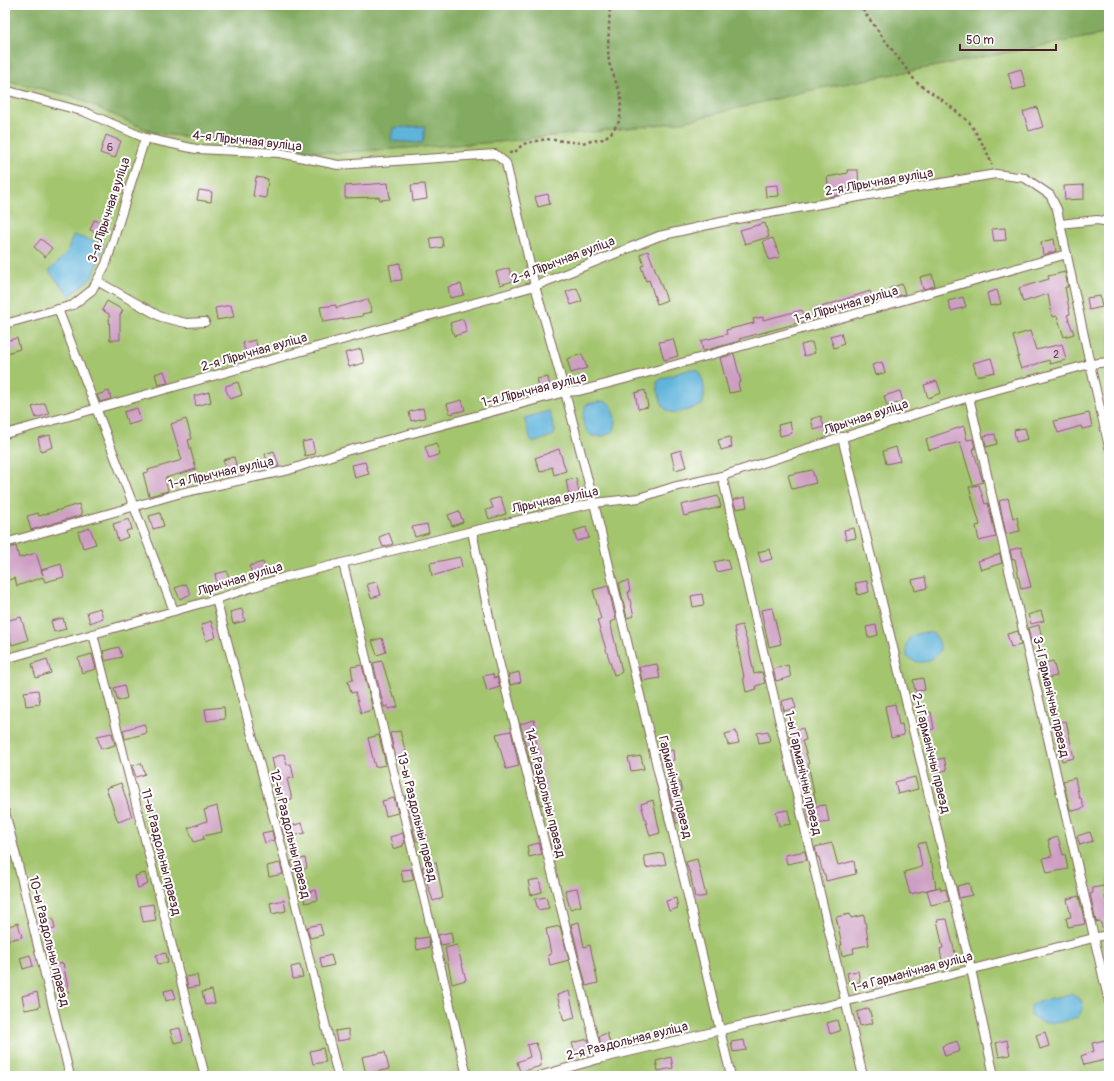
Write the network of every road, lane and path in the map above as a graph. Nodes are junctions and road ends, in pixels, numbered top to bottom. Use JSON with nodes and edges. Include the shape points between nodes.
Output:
{"nodes":[{"id":1,"x":610,"y":5,"type":"edge"},
{"id":2,"x":859,"y":5,"type":"edge"},
{"id":3,"x":5,"y":90,"type":"edge"},
{"id":4,"x":145,"y":138,"type":"junction"},
{"id":5,"x":498,"y":156,"type":"junction"},
{"id":6,"x":996,"y":174,"type":"junction"},
{"id":7,"x":1109,"y":222,"type":"edge"},
{"id":8,"x":1060,"y":224,"type":"junction"},
{"id":9,"x":1067,"y":254,"type":"junction"},
{"id":10,"x":97,"y":280,"type":"junction"},
{"id":11,"x":535,"y":286,"type":"junction"},
{"id":12,"x":58,"y":309,"type":"junction"},
{"id":13,"x":205,"y":322,"type":"dead end"},
{"id":14,"x":5,"y":324,"type":"edge"},
{"id":15,"x":1109,"y":362,"type":"edge"},
{"id":16,"x":1090,"y":364,"type":"junction"},
{"id":17,"x":565,"y":392,"type":"junction"},
{"id":18,"x":969,"y":397,"type":"junction"},
{"id":19,"x":96,"y":408,"type":"junction"},
{"id":20,"x":5,"y":434,"type":"edge"},
{"id":21,"x":842,"y":437,"type":"junction"},
{"id":22,"x":1109,"y":447,"type":"edge"},
{"id":23,"x":722,"y":476,"type":"junction"},
{"id":24,"x":594,"y":503,"type":"junction"},
{"id":25,"x":133,"y":506,"type":"junction"},
{"id":26,"x":472,"y":531,"type":"junction"},
{"id":27,"x":5,"y":543,"type":"edge"},
{"id":28,"x":343,"y":563,"type":"junction"},
{"id":29,"x":216,"y":599,"type":"junction"},
{"id":30,"x":174,"y":611,"type":"junction"},
{"id":31,"x":93,"y":634,"type":"junction"},
{"id":32,"x":5,"y":659,"type":"edge"},
{"id":33,"x":5,"y":812,"type":"edge"},
{"id":34,"x":1109,"y":934,"type":"edge"},
{"id":35,"x":1094,"y":938,"type":"junction"},
{"id":36,"x":971,"y":969,"type":"junction"},
{"id":37,"x":844,"y":1002,"type":"junction"},
{"id":38,"x":1109,"y":1002,"type":"edge"},
{"id":39,"x":721,"y":1030,"type":"junction"},
{"id":40,"x":600,"y":1059,"type":"junction"},
{"id":41,"x":70,"y":1076,"type":"edge"},
{"id":42,"x":205,"y":1076,"type":"edge"},
{"id":43,"x":338,"y":1076,"type":"edge"},
{"id":44,"x":467,"y":1076,"type":"edge"},
{"id":45,"x":539,"y":1076,"type":"edge"},
{"id":46,"x":731,"y":1076,"type":"edge"},
{"id":47,"x":862,"y":1076,"type":"edge"},
{"id":48,"x":994,"y":1076,"type":"edge"}],
"edges":[{"from":1,"to":5,"type":"path","via":[[608,49],[620,96],[620,120],[611,133],[603,138],[581,142],[546,139],[524,144],[515,152]]},
{"from":2,"to":6,"type":"path","via":[[916,82],[970,123]]},
{"from":3,"to":4,"type":"lane","name":"4-я Лірычная вуліца","via":[[85,112]]},
{"from":4,"to":5,"type":"lane","name":"4-я Лірычная вуліца","via":[[196,149],[280,153],[338,165]]},
{"from":4,"to":10,"type":"lane","name":"3-я Лірычная вуліца","via":[[106,264]]},
{"from":5,"to":11,"type":"lane","name":"Гарманічны праезд","via":[[506,162]]},
{"from":6,"to":8,"type":"lane","name":"2-я Лірычная вуліца","via":[[1025,178],[1050,195],[1057,209]]},
{"from":6,"to":11,"type":"lane","name":"2-я Лірычная вуліца","via":[[721,222],[659,236]]},
{"from":7,"to":8,"type":"lane","via":[[1097,220]]},
{"from":8,"to":9,"type":"lane","name":"2-я Лірычная вуліца"},
{"from":9,"to":16,"type":"lane","name":"2-я Лірычная вуліца"},
{"from":9,"to":17,"type":"lane","name":"1-я Лірычная вуліца","via":[[632,377],[579,391]]},
{"from":10,"to":12,"type":"lane","name":"3-я Лірычная вуліца","via":[[92,290],[73,305]]},
{"from":10,"to":13,"type":"lane","via":[[161,317],[186,324]]},
{"from":11,"to":17,"type":"lane","name":"Гарманічны праезд"},
{"from":11,"to":19,"type":"lane","name":"2-я Лірычная вуліца"},
{"from":12,"to":14,"type":"lane","name":"3-я Лірычная вуліца"},
{"from":12,"to":19,"type":"lane"},
{"from":15,"to":16,"type":"lane","name":"Лірычная вуліца"},
{"from":16,"to":18,"type":"lane","name":"Лірычная вуліца"},
{"from":16,"to":22,"type":"lane","name":"2-я Лірычная вуліца"},
{"from":17,"to":24,"type":"lane","name":"Гарманічны праезд"},
{"from":17,"to":25,"type":"lane","name":"1-я Лірычная вуліца","via":[[346,451],[289,470]]},
{"from":18,"to":21,"type":"lane","name":"Лірычная вуліца"},
{"from":18,"to":35,"type":"lane","name":"3-і Гарманічны праезд"},
{"from":19,"to":20,"type":"lane","name":"2-я Лірычная вуліца"},
{"from":19,"to":25,"type":"lane"},
{"from":21,"to":23,"type":"lane","name":"Лірычная вуліца"},
{"from":21,"to":36,"type":"lane","name":"2-і Гарманічны праезд"},
{"from":23,"to":24,"type":"lane","name":"Лірычная вуліца","via":[[638,498]]},
{"from":23,"to":37,"type":"lane","name":"1-ы Гарманічны праезд"},
{"from":24,"to":26,"type":"lane","name":"Лірычная вуліца"},
{"from":24,"to":39,"type":"lane","name":"Гарманічны праезд"},
{"from":25,"to":27,"type":"lane","name":"1-я Лірычная вуліца"},
{"from":25,"to":30,"type":"lane"},
{"from":26,"to":28,"type":"lane","name":"Лірычная вуліца"},
{"from":26,"to":40,"type":"lane","name":"14-ы Раздольны праезд","via":[[494,642]]},
{"from":28,"to":29,"type":"lane","name":"Лірычная вуліца","via":[[285,577]]},
{"from":28,"to":44,"type":"lane","name":"13-ы Раздольны праезд"},
{"from":29,"to":30,"type":"lane","name":"Лірычная вуліца"},
{"from":29,"to":43,"type":"lane","name":"12-ы Раздольны праезд","via":[[285,860]]},
{"from":30,"to":31,"type":"lane","name":"Лірычная вуліца"},
{"from":31,"to":32,"type":"lane","name":"Лірычная вуліца"},
{"from":31,"to":42,"type":"lane","name":"11-ы Раздольны праезд"},
{"from":33,"to":41,"type":"lane","name":"10-ы Раздольны праезд"},
{"from":34,"to":35,"type":"lane","name":"1-я Гарманічная вуліца"},
{"from":35,"to":36,"type":"lane","name":"1-я Гарманічная вуліца"},
{"from":35,"to":38,"type":"lane","name":"3-і Гарманічны праезд"},
{"from":36,"to":37,"type":"lane","name":"1-я Гарманічная вуліца"},
{"from":36,"to":48,"type":"lane","name":"2-і Гарманічны праезд"},
{"from":37,"to":39,"type":"lane","name":"1-я Гарманічная вуліца"},
{"from":37,"to":47,"type":"lane","name":"1-ы Гарманічны праезд"},
{"from":39,"to":40,"type":"lane","name":"2-я Раздольная вуліца"},
{"from":39,"to":46,"type":"lane","name":"Гарманічны праезд"},
{"from":40,"to":45,"type":"lane","name":"2-я Раздольная вуліца"}]}
